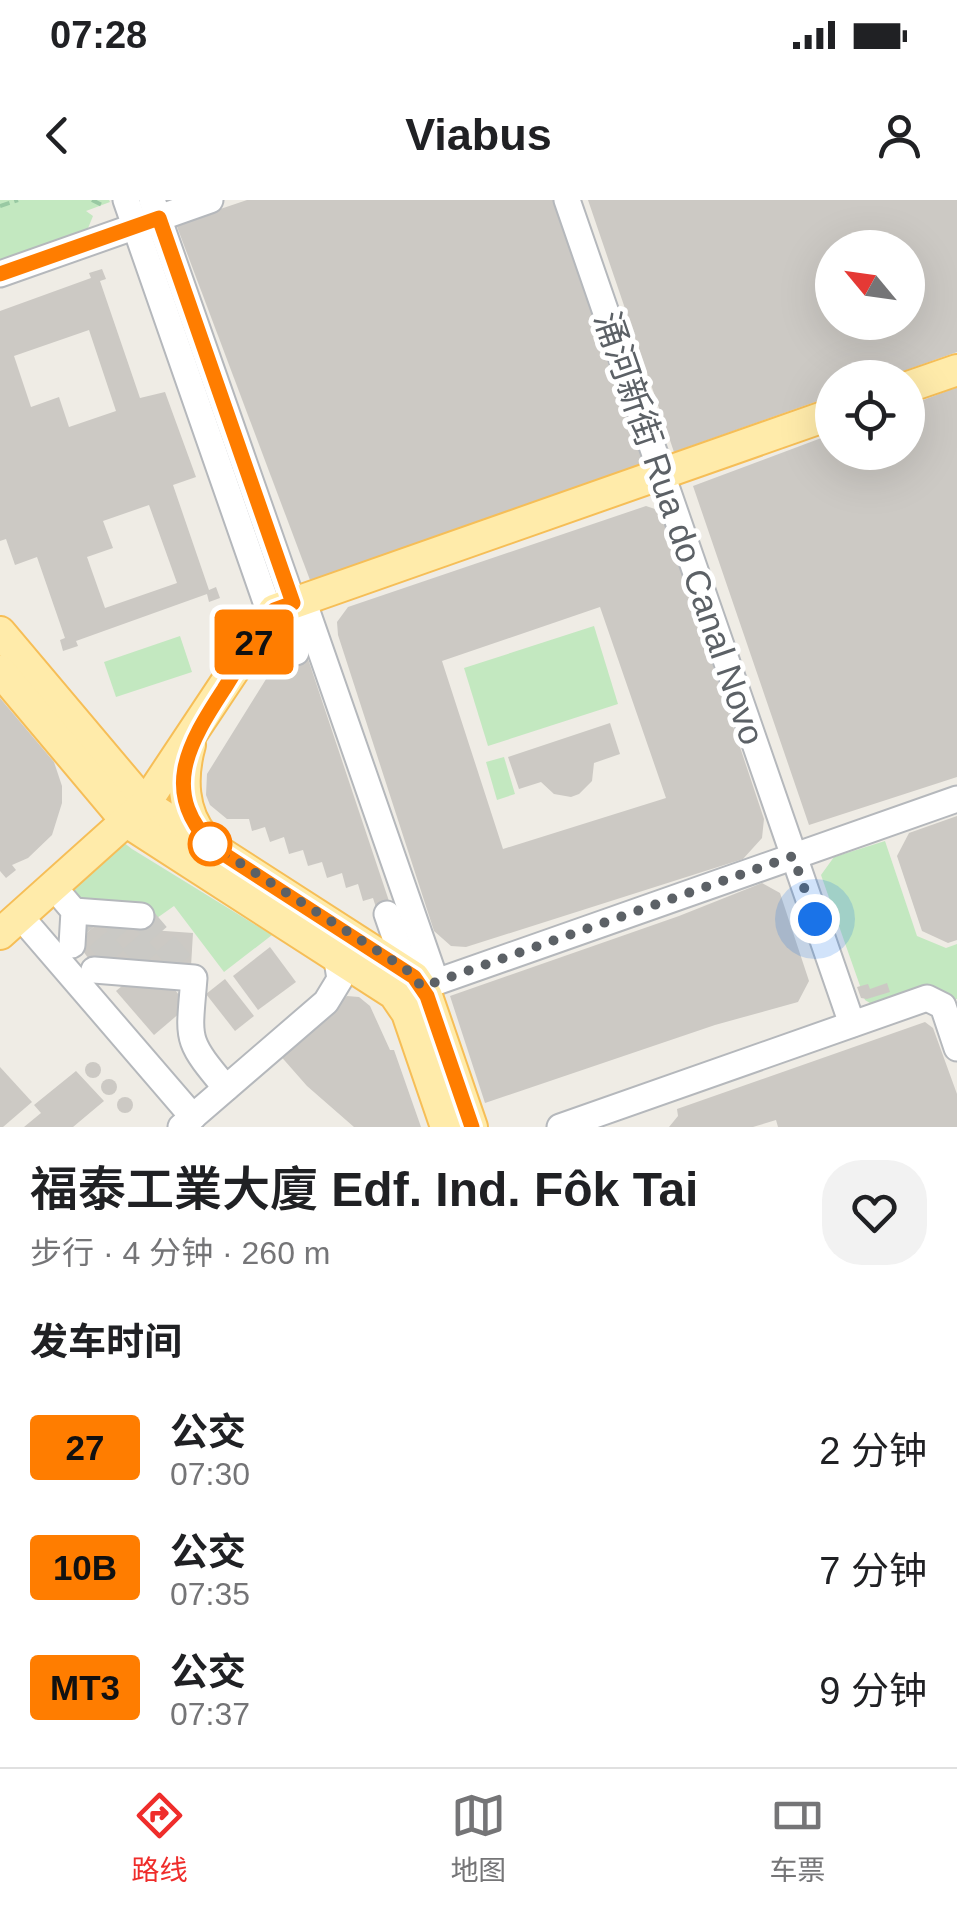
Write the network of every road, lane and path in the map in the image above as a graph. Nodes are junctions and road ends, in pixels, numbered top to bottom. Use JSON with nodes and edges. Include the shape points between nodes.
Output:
{"nodes":[{"id":1,"x":18,"y":200,"type":"edge"},
{"id":2,"x":92,"y":200,"type":"edge"},
{"id":3,"x":210,"y":200,"type":"edge"},
{"id":4,"x":567,"y":200,"type":"edge"},
{"id":5,"x":115,"y":203,"type":"edge"},
{"id":6,"x":0,"y":206,"type":"edge"},
{"id":7,"x":149,"y":215,"type":"edge"},
{"id":8,"x":0,"y":274,"type":"edge"},
{"id":9,"x":957,"y":370,"type":"edge"},
{"id":10,"x":925,"y":381,"type":"edge"},
{"id":11,"x":815,"y":420,"type":"edge"},
{"id":12,"x":662,"y":474,"type":"junction"},
{"id":13,"x":288,"y":605,"type":"junction"},
{"id":14,"x":0,"y":632,"type":"edge"},
{"id":15,"x":296,"y":652,"type":"dead end"},
{"id":16,"x":0,"y":671,"type":"edge"},
{"id":17,"x":192,"y":737,"type":"junction"},
{"id":18,"x":957,"y":798,"type":"edge"},
{"id":19,"x":136,"y":813,"type":"junction"},
{"id":20,"x":216,"y":849,"type":"junction"},
{"id":21,"x":793,"y":856,"type":"junction"},
{"id":22,"x":54,"y":886,"type":"junction"},
{"id":23,"x":74,"y":911,"type":"junction"},
{"id":24,"x":387,"y":914,"type":"dead end"},
{"id":25,"x":141,"y":916,"type":"dead end"},
{"id":26,"x":10,"y":925,"type":"edge"},
{"id":27,"x":72,"y":944,"type":"dead end"},
{"id":28,"x":336,"y":954,"type":"junction"},
{"id":29,"x":94,"y":970,"type":"dead end"},
{"id":30,"x":421,"y":979,"type":"junction"},
{"id":31,"x":946,"y":1000,"type":"edge"},
{"id":32,"x":852,"y":1024,"type":"junction"},
{"id":33,"x":957,"y":1048,"type":"edge"},
{"id":34,"x":226,"y":1088,"type":"junction"},
{"id":35,"x":436,"y":1096,"type":"junction"},
{"id":36,"x":187,"y":1122,"type":"edge"},
{"id":37,"x":446,"y":1127,"type":"edge"},
{"id":38,"x":472,"y":1127,"type":"edge"},
{"id":39,"x":560,"y":1127,"type":"edge"}],
"edges":[{"from":1,"to":6,"type":"path"},
{"from":2,"to":5,"type":"path"},
{"from":3,"to":7,"type":"street"},
{"from":4,"to":12,"type":"street","name":"涌河新街 Rua do Canal Novo"},
{"from":5,"to":7,"type":"street"},
{"from":7,"to":8,"type":"street"},
{"from":7,"to":13,"type":"street","via":[[266,602]]},
{"from":9,"to":10,"type":"main road"},
{"from":11,"to":12,"type":"main road"},
{"from":12,"to":13,"type":"main road"},
{"from":12,"to":21,"type":"street","name":"涌河新街 Rua do Canal Novo"},
{"from":13,"to":15,"type":"street"},
{"from":13,"to":17,"type":"main road"},
{"from":13,"to":30,"type":"street"},
{"from":14,"to":19,"type":"main road"},
{"from":16,"to":19,"type":"main road"},
{"from":17,"to":19,"type":"main road"},
{"from":17,"to":20,"type":"main road","via":[[184,778],[188,810]]},
{"from":18,"to":21,"type":"street"},
{"from":19,"to":20,"type":"main road"},
{"from":19,"to":22,"type":"main road"},
{"from":19,"to":28,"type":"main road"},
{"from":20,"to":30,"type":"main road"},
{"from":21,"to":30,"type":"street"},
{"from":21,"to":32,"type":"street","name":"涌河新街 Rua do Canal Novo"},
{"from":22,"to":23,"type":"street"},
{"from":22,"to":26,"type":"main road"},
{"from":23,"to":25,"type":"street"},
{"from":23,"to":27,"type":"street"},
{"from":24,"to":30,"type":"street"},
{"from":26,"to":36,"type":"street"},
{"from":28,"to":34,"type":"street","via":[[335,991]]},
{"from":28,"to":35,"type":"main road","via":[[401,1003]]},
{"from":29,"to":34,"type":"street","via":[[194,978],[190,1037]]},
{"from":30,"to":35,"type":"main road","via":[[416,1008]]},
{"from":30,"to":38,"type":"main road"},
{"from":31,"to":32,"type":"street"},
{"from":31,"to":33,"type":"street"},
{"from":32,"to":39,"type":"street"},
{"from":34,"to":36,"type":"street"},
{"from":35,"to":37,"type":"main road"}]}
